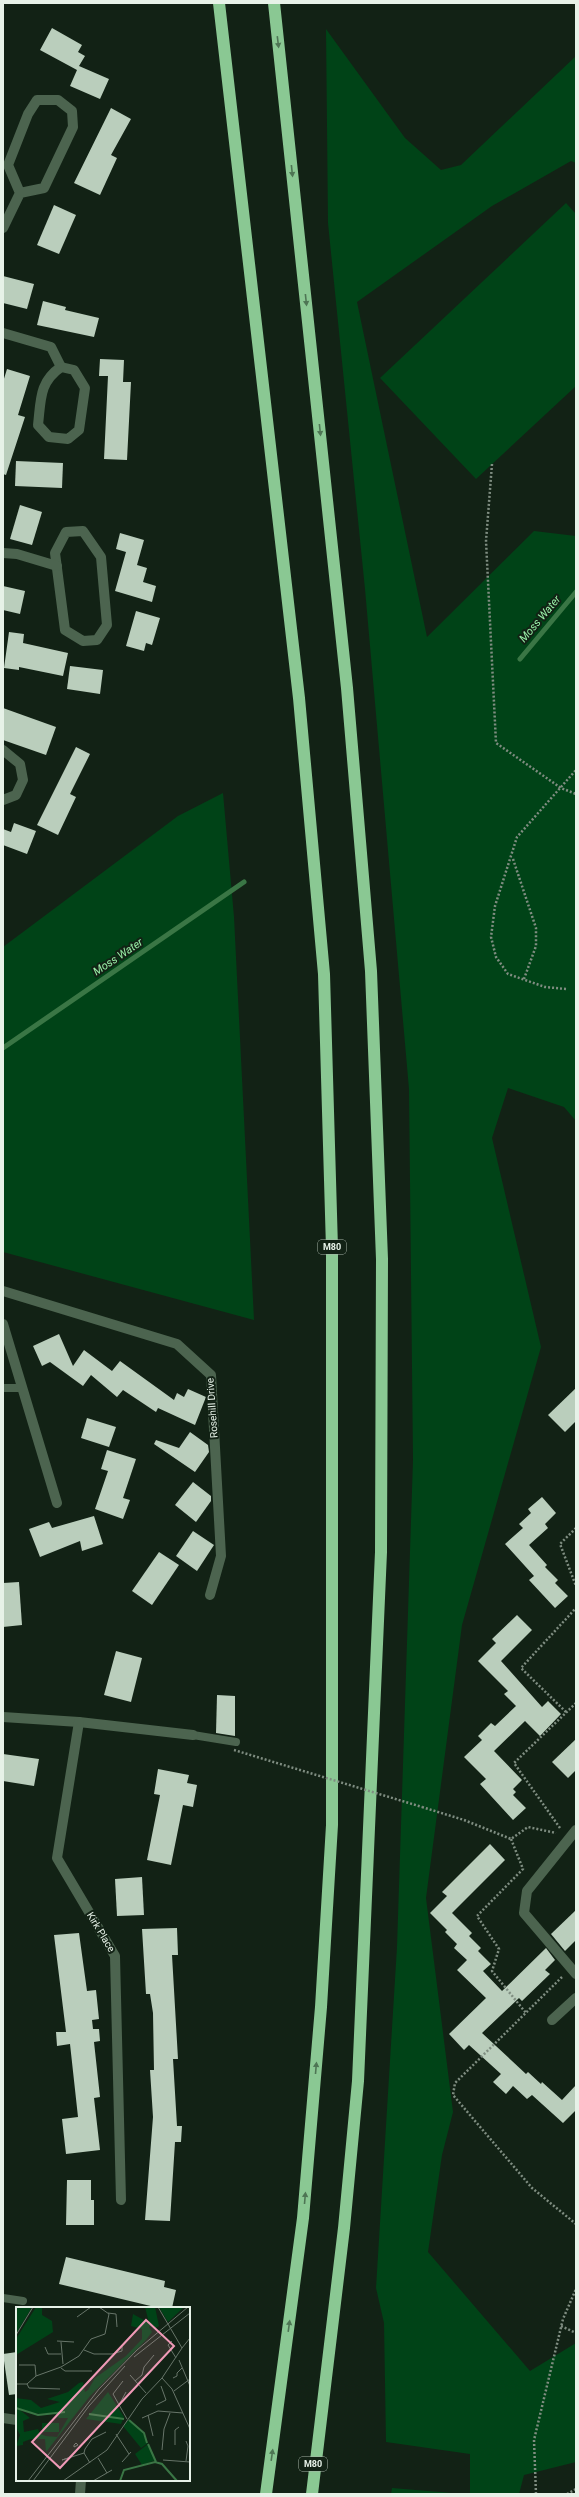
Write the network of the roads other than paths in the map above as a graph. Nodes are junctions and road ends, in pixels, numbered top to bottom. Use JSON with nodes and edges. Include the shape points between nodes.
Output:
{"nodes":[{"id":1,"x":219,"y":3,"type":"edge"},
{"id":2,"x":274,"y":3,"type":"edge"},
{"id":3,"x":20,"y":193,"type":"junction"},
{"id":4,"x":3,"y":228,"type":"edge"},
{"id":5,"x":3,"y":333,"type":"edge"},
{"id":6,"x":61,"y":367,"type":"junction"},
{"id":7,"x":3,"y":553,"type":"edge"},
{"id":8,"x":57,"y":566,"type":"junction"},
{"id":9,"x":3,"y":750,"type":"edge"},
{"id":10,"x":3,"y":800,"type":"edge"},
{"id":11,"x":3,"y":1291,"type":"edge"},
{"id":12,"x":3,"y":1324,"type":"edge"},
{"id":13,"x":3,"y":1388,"type":"edge"},
{"id":14,"x":22,"y":1388,"type":"junction"},
{"id":15,"x":57,"y":1503,"type":"dead end"},
{"id":16,"x":210,"y":1595,"type":"dead end"},
{"id":17,"x":3,"y":1717,"type":"edge"},
{"id":18,"x":79,"y":1722,"type":"junction"},
{"id":19,"x":193,"y":1735,"type":"joint"},
{"id":20,"x":235,"y":1746,"type":"road end"},
{"id":21,"x":571,"y":1834,"type":"edge"},
{"id":22,"x":574,"y":1971,"type":"edge"},
{"id":23,"x":576,"y":1998,"type":"edge"},
{"id":24,"x":552,"y":2020,"type":"dead end"},
{"id":25,"x":121,"y":2200,"type":"dead end"},
{"id":26,"x":3,"y":2298,"type":"edge"},
{"id":27,"x":23,"y":2302,"type":"dead end"},
{"id":28,"x":3,"y":2418,"type":"edge"},
{"id":29,"x":16,"y":2420,"type":"edge"},
{"id":30,"x":318,"y":2435,"type":"junction"},
{"id":31,"x":81,"y":2481,"type":"edge"},
{"id":32,"x":80,"y":2494,"type":"edge"},
{"id":33,"x":266,"y":2494,"type":"edge"},
{"id":34,"x":307,"y":2494,"type":"edge"},
{"id":35,"x":312,"y":2494,"type":"edge"}],
"edges":[{"from":33,"to":1,"type":"highway","number":"M80","one_way":true,"via":[[303,2218],[321,2007],[332,1833],[332,1248],[324,966],[299,698]]},
{"from":2,"to":30,"type":"highway","number":"M80","one_way":true,"via":[[348,696],[371,972],[382,1258],[381,1552],[358,2081],[344,2228]]},
{"from":3,"to":3,"type":"street","via":[[8,165],[28,114],[37,100],[58,100],[72,111],[73,127],[44,188]]},
{"from":3,"to":4,"type":"street"},
{"from":5,"to":6,"type":"street","via":[[51,347]]},
{"from":6,"to":6,"type":"street","via":[[74,370],[85,388],[79,430],[68,439],[48,437],[38,425],[43,386]]},
{"from":7,"to":8,"type":"street","via":[[16,554]]},
{"from":8,"to":8,"type":"street","via":[[55,553],[66,532],[83,531],[101,556],[107,625],[97,640],[82,641],[65,630]]},
{"from":9,"to":10,"type":"street","via":[[20,764],[23,780],[16,795]]},
{"from":11,"to":16,"type":"street","name":"Rosehill Drive","via":[[177,1344],[210,1375],[221,1556]]},
{"from":12,"to":14,"type":"street"},
{"from":13,"to":14,"type":"lane"},
{"from":14,"to":15,"type":"street"},
{"from":17,"to":18,"type":"street"},
{"from":18,"to":19,"type":"street"},
{"from":18,"to":25,"type":"street","name":"Kirk Place","via":[[57,1858],[115,1956]]},
{"from":19,"to":20,"type":"lane"},
{"from":21,"to":22,"type":"street","via":[[527,1891],[524,1913]]},
{"from":23,"to":24,"type":"street"},
{"from":26,"to":27,"type":"lane"},
{"from":28,"to":29,"type":"street"},
{"from":30,"to":34,"type":"highway","number":"M80"},
{"from":30,"to":35,"type":"highway","number":"M80"},
{"from":31,"to":32,"type":"street"}]}
